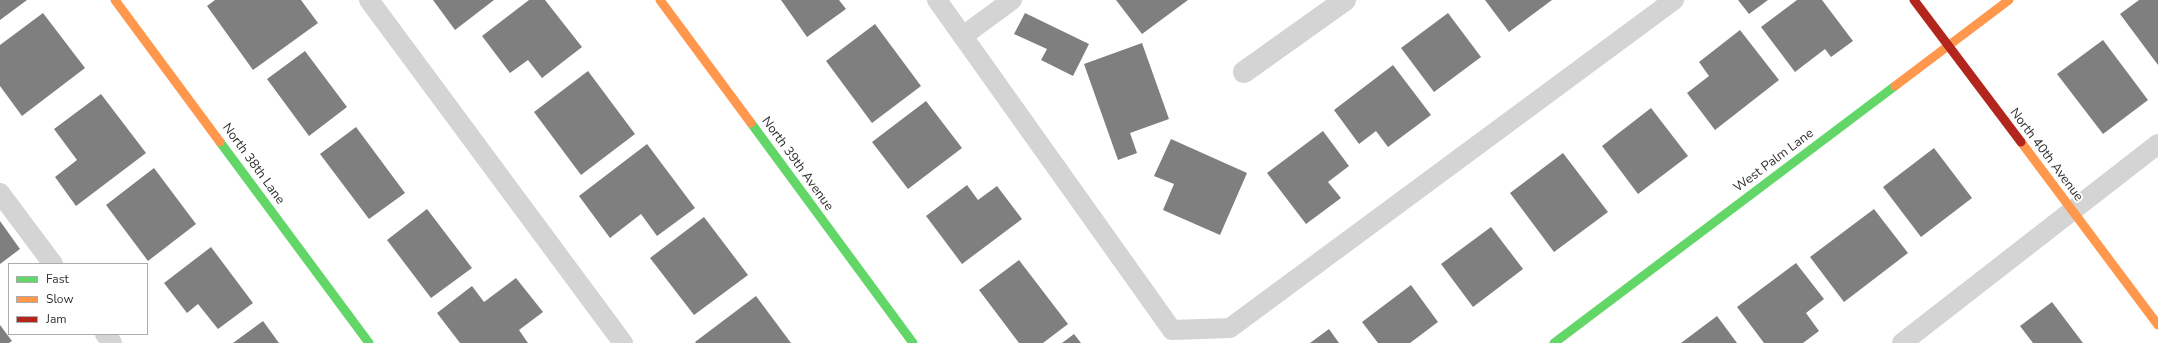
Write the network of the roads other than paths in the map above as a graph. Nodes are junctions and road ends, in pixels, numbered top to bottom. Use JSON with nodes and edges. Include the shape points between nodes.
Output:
{"nodes":[{"id":1,"x":115,"y":0,"type":"edge"},
{"id":2,"x":370,"y":0,"type":"edge"},
{"id":3,"x":660,"y":0,"type":"edge"},
{"id":4,"x":937,"y":0,"type":"edge"},
{"id":5,"x":1012,"y":0,"type":"edge"},
{"id":6,"x":1345,"y":0,"type":"edge"},
{"id":7,"x":1674,"y":0,"type":"edge"},
{"id":8,"x":1914,"y":0,"type":"edge"},
{"id":9,"x":2008,"y":0,"type":"edge"},
{"id":10,"x":962,"y":36,"type":"junction"},
{"id":11,"x":1948,"y":46,"type":"junction"},
{"id":12,"x":1244,"y":72,"type":"dead end"},
{"id":13,"x":2158,"y":144,"type":"edge"},
{"id":14,"x":0,"y":193,"type":"edge"},
{"id":15,"x":2072,"y":210,"type":"junction"},
{"id":16,"x":52,"y":263,"type":"edge"},
{"id":17,"x":2158,"y":325,"type":"edge"},
{"id":18,"x":106,"y":335,"type":"edge"},
{"id":19,"x":112,"y":343,"type":"edge"},
{"id":20,"x":369,"y":343,"type":"edge"},
{"id":21,"x":623,"y":343,"type":"edge"},
{"id":22,"x":913,"y":343,"type":"edge"},
{"id":23,"x":1554,"y":343,"type":"edge"},
{"id":24,"x":1902,"y":343,"type":"edge"}],
"edges":[{"from":1,"to":20,"type":"street","name":"North 38th Lane"},
{"from":2,"to":21,"type":"lane"},
{"from":3,"to":22,"type":"street","name":"North 39th Avenue"},
{"from":4,"to":10,"type":"lane"},
{"from":5,"to":10,"type":"lane"},
{"from":6,"to":12,"type":"street"},
{"from":7,"to":10,"type":"lane","via":[[1230,328],[1172,330]]},
{"from":8,"to":11,"type":"street","name":"North 40th Avenue"},
{"from":9,"to":11,"type":"street","name":"West Palm Lane"},
{"from":11,"to":15,"type":"street","name":"North 40th Avenue"},
{"from":11,"to":23,"type":"street","name":"West Palm Lane"},
{"from":13,"to":15,"type":"lane"},
{"from":14,"to":16,"type":"lane"},
{"from":15,"to":17,"type":"street","name":"North 40th Avenue"},
{"from":15,"to":24,"type":"lane"},
{"from":18,"to":19,"type":"lane"}]}
